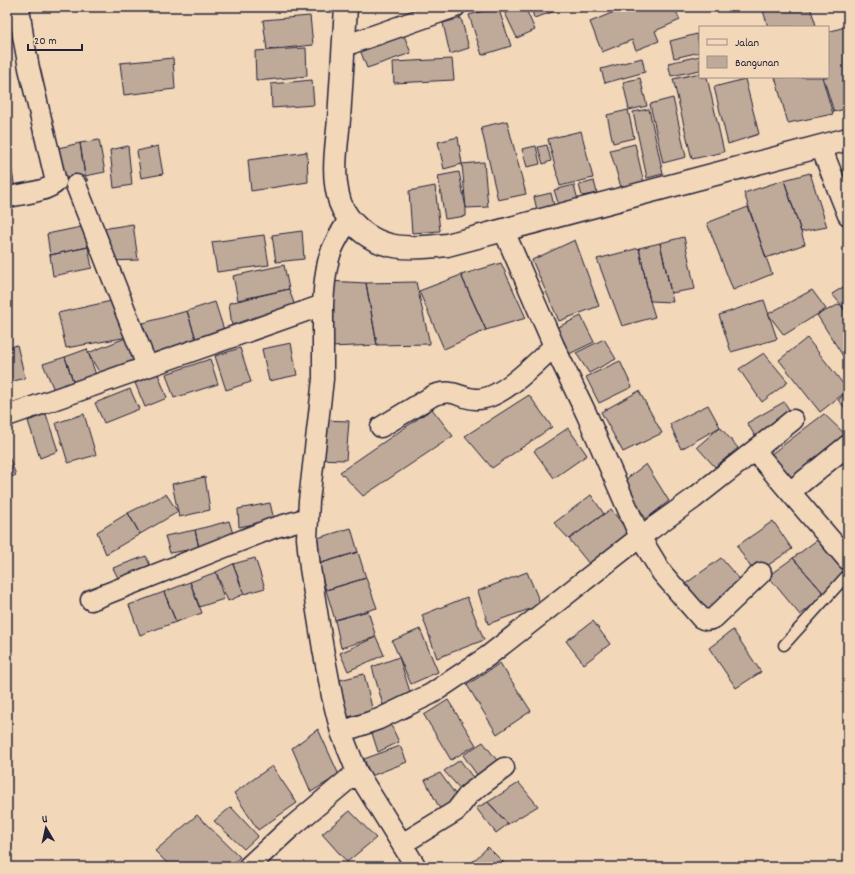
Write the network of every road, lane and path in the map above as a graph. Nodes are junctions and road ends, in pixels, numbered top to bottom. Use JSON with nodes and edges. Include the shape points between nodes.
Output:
{"nodes":[{"id":1,"x":19,"y":7,"type":"edge"},
{"id":2,"x":346,"y":7,"type":"edge"},
{"id":3,"x":455,"y":7,"type":"edge"},
{"id":4,"x":344,"y":46,"type":"junction"},
{"id":5,"x":848,"y":139,"type":"edge"},
{"id":6,"x":821,"y":147,"type":"junction"},
{"id":7,"x":76,"y":186,"type":"dead end"},
{"id":8,"x":7,"y":197,"type":"edge"},
{"id":9,"x":848,"y":215,"type":"edge"},
{"id":10,"x":350,"y":220,"type":"junction"},
{"id":11,"x":504,"y":231,"type":"junction"},
{"id":12,"x":323,"y":305,"type":"junction"},
{"id":13,"x":554,"y":346,"type":"junction"},
{"id":14,"x":147,"y":366,"type":"junction"},
{"id":15,"x":7,"y":416,"type":"edge"},
{"id":16,"x":793,"y":420,"type":"dead end"},
{"id":17,"x":381,"y":427,"type":"dead end"},
{"id":18,"x":848,"y":445,"type":"edge"},
{"id":19,"x":755,"y":451,"type":"junction"},
{"id":20,"x":790,"y":492,"type":"junction"},
{"id":21,"x":308,"y":518,"type":"junction"},
{"id":22,"x":640,"y":537,"type":"junction"},
{"id":23,"x":848,"y":560,"type":"edge"},
{"id":24,"x":761,"y":573,"type":"dead end"},
{"id":25,"x":848,"y":574,"type":"edge"},
{"id":26,"x":91,"y":600,"type":"dead end"},
{"id":27,"x":784,"y":645,"type":"dead end"},
{"id":28,"x":341,"y":732,"type":"junction"},
{"id":29,"x":504,"y":768,"type":"dead end"},
{"id":30,"x":357,"y":772,"type":"junction"},
{"id":31,"x":402,"y":844,"type":"junction"},
{"id":32,"x":248,"y":867,"type":"edge"},
{"id":33,"x":416,"y":867,"type":"edge"}],
"edges":[{"from":1,"to":8,"type":"street","via":[[29,68],[56,182],[46,188]]},
{"from":2,"to":4,"type":"street"},
{"from":3,"to":4,"type":"street"},
{"from":4,"to":10,"type":"street","via":[[335,163],[338,195],[341,206]]},
{"from":5,"to":6,"type":"street"},
{"from":6,"to":9,"type":"street"},
{"from":6,"to":11,"type":"street"},
{"from":7,"to":14,"type":"street"},
{"from":10,"to":11,"type":"street","via":[[368,237],[386,245],[404,248],[447,245]]},
{"from":10,"to":12,"type":"street","via":[[330,254],[325,274]]},
{"from":11,"to":13,"type":"street"},
{"from":12,"to":14,"type":"street"},
{"from":12,"to":21,"type":"street","via":[[323,379]]},
{"from":13,"to":17,"type":"street","via":[[515,381],[486,398],[476,400],[453,392],[442,393]]},
{"from":13,"to":22,"type":"street"},
{"from":14,"to":15,"type":"street"},
{"from":16,"to":19,"type":"street"},
{"from":18,"to":20,"type":"street"},
{"from":19,"to":20,"type":"street"},
{"from":19,"to":22,"type":"street"},
{"from":20,"to":23,"type":"street"},
{"from":21,"to":26,"type":"street","via":[[273,528]]},
{"from":21,"to":28,"type":"street","via":[[310,568],[328,676]]},
{"from":22,"to":24,"type":"street","via":[[669,582],[705,620],[714,618]]},
{"from":22,"to":28,"type":"street","via":[[506,642],[431,694],[387,715]]},
{"from":25,"to":27,"type":"lane"},
{"from":28,"to":30,"type":"street"},
{"from":29,"to":31,"type":"street","via":[[469,794],[456,811]]},
{"from":30,"to":31,"type":"street"},
{"from":30,"to":32,"type":"street"},
{"from":31,"to":33,"type":"street"}]}
